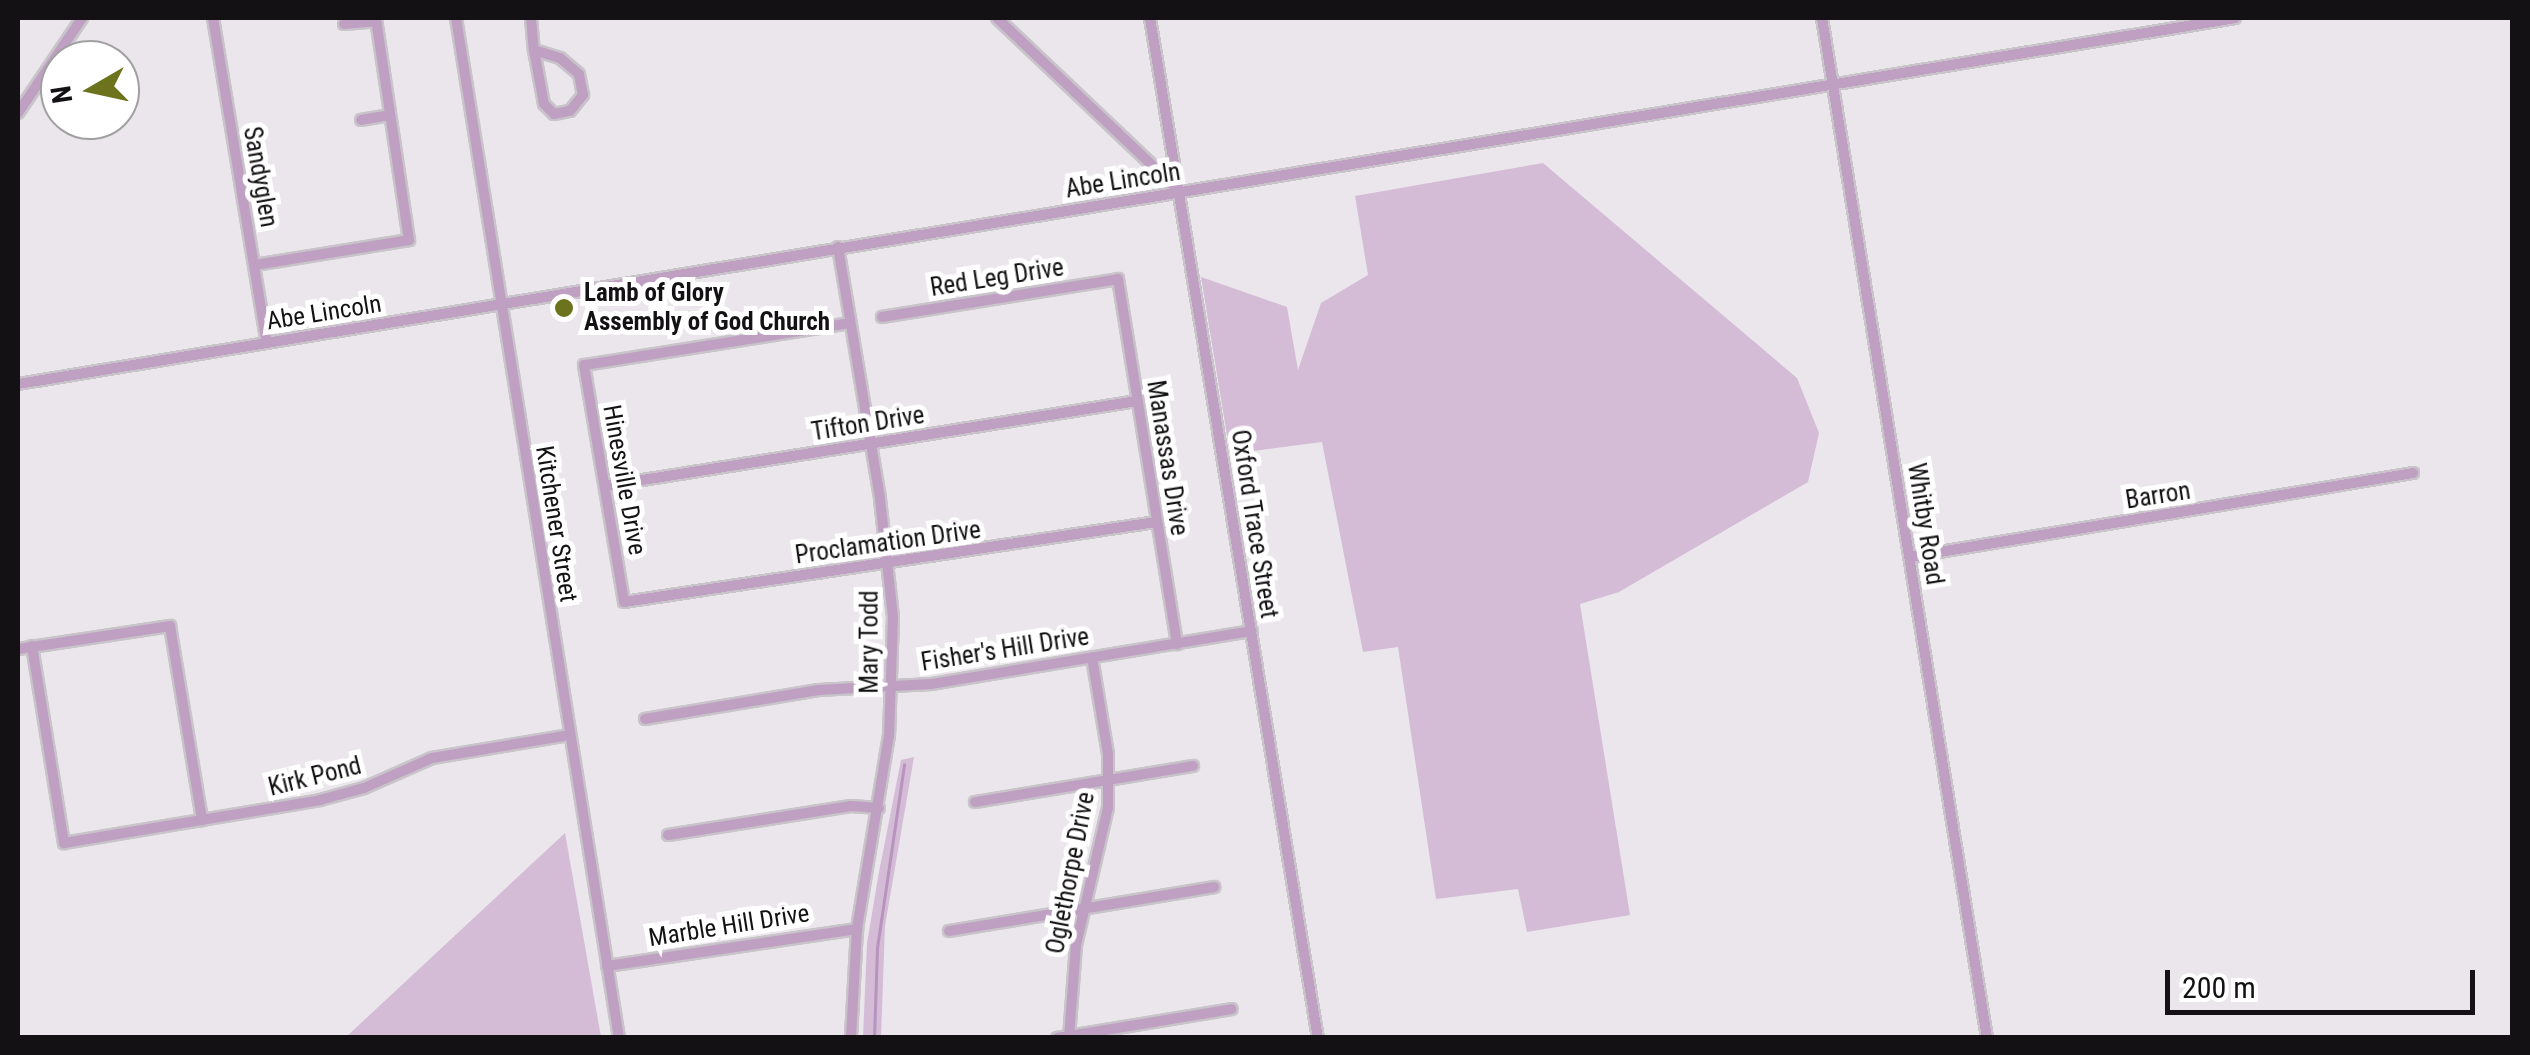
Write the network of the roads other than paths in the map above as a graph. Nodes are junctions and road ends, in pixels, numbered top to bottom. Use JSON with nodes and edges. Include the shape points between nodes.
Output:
{"nodes":[{"id":1,"x":82,"y":18,"type":"edge"},
{"id":2,"x":213,"y":18,"type":"edge"},
{"id":3,"x":456,"y":18,"type":"edge"},
{"id":4,"x":530,"y":18,"type":"edge"},
{"id":5,"x":997,"y":18,"type":"edge"},
{"id":6,"x":1150,"y":18,"type":"edge"},
{"id":7,"x":1822,"y":18,"type":"edge"},
{"id":8,"x":2235,"y":18,"type":"edge"},
{"id":9,"x":376,"y":19,"type":"edge"},
{"id":10,"x":344,"y":24,"type":"dead end"},
{"id":11,"x":534,"y":50,"type":"junction"},
{"id":12,"x":1832,"y":85,"type":"junction"},
{"id":13,"x":18,"y":113,"type":"edge"},
{"id":14,"x":388,"y":115,"type":"junction"},
{"id":15,"x":361,"y":120,"type":"dead end"},
{"id":16,"x":1180,"y":192,"type":"junction"},
{"id":17,"x":838,"y":247,"type":"junction"},
{"id":18,"x":255,"y":265,"type":"junction"},
{"id":19,"x":1118,"y":279,"type":"joint"},
{"id":20,"x":500,"y":304,"type":"junction"},
{"id":21,"x":882,"y":317,"type":"dead end"},
{"id":22,"x":850,"y":322,"type":"junction"},
{"id":23,"x":268,"y":342,"type":"junction"},
{"id":24,"x":18,"y":384,"type":"edge"},
{"id":25,"x":1137,"y":401,"type":"junction"},
{"id":26,"x":870,"y":443,"type":"junction"},
{"id":27,"x":2413,"y":474,"type":"dead end"},
{"id":28,"x":605,"y":486,"type":"junction"},
{"id":29,"x":1156,"y":522,"type":"junction"},
{"id":30,"x":1910,"y":557,"type":"junction"},
{"id":31,"x":888,"y":563,"type":"junction"},
{"id":32,"x":624,"y":602,"type":"joint"},
{"id":33,"x":1252,"y":631,"type":"junction"},
{"id":34,"x":1177,"y":644,"type":"junction"},
{"id":35,"x":32,"y":646,"type":"junction"},
{"id":36,"x":18,"y":649,"type":"edge"},
{"id":37,"x":1092,"y":657,"type":"junction"},
{"id":38,"x":892,"y":685,"type":"junction"},
{"id":39,"x":645,"y":718,"type":"dead end"},
{"id":40,"x":570,"y":735,"type":"junction"},
{"id":41,"x":1194,"y":766,"type":"dead end"},
{"id":42,"x":1108,"y":780,"type":"junction"},
{"id":43,"x":975,"y":802,"type":"dead end"},
{"id":44,"x":879,"y":808,"type":"junction"},
{"id":45,"x":202,"y":820,"type":"junction"},
{"id":46,"x":668,"y":835,"type":"dead end"},
{"id":47,"x":1214,"y":888,"type":"dead end"},
{"id":48,"x":1082,"y":910,"type":"junction"},
{"id":49,"x":857,"y":929,"type":"junction"},
{"id":50,"x":949,"y":931,"type":"dead end"},
{"id":51,"x":607,"y":966,"type":"junction"},
{"id":52,"x":1232,"y":1009,"type":"dead end"},
{"id":53,"x":1065,"y":1037,"type":"edge"},
{"id":54,"x":619,"y":1038,"type":"edge"},
{"id":55,"x":851,"y":1038,"type":"edge"},
{"id":56,"x":1318,"y":1038,"type":"edge"},
{"id":57,"x":1988,"y":1038,"type":"edge"}],
"edges":[{"from":1,"to":13,"type":"street"},
{"from":2,"to":18,"type":"street","name":"Sandyglen"},
{"from":3,"to":20,"type":"street","name":"Kitchener Street"},
{"from":4,"to":11,"type":"street"},
{"from":5,"to":16,"type":"street"},
{"from":6,"to":16,"type":"street","name":"Oxford Trace Street"},
{"from":7,"to":12,"type":"street","name":"Whitby Road"},
{"from":8,"to":12,"type":"street","name":"Abe Lincoln"},
{"from":9,"to":10,"type":"street"},
{"from":9,"to":14,"type":"street"},
{"from":11,"to":11,"type":"street","via":[[560,58],[578,74],[582,95],[570,111],[548,111]]},
{"from":12,"to":16,"type":"street","name":"Abe Lincoln"},
{"from":12,"to":30,"type":"street","name":"Whitby Road"},
{"from":14,"to":15,"type":"street"},
{"from":14,"to":18,"type":"street","via":[[409,240]]},
{"from":16,"to":17,"type":"street","name":"Abe Lincoln"},
{"from":16,"to":33,"type":"street","name":"Oxford Trace Street"},
{"from":17,"to":20,"type":"street","name":"Abe Lincoln"},
{"from":17,"to":22,"type":"street","name":"Mary Todd"},
{"from":18,"to":23,"type":"street","name":"Sandyglen"},
{"from":19,"to":21,"type":"street","name":"Red Leg Drive"},
{"from":19,"to":25,"type":"street","name":"Manassas Drive"},
{"from":20,"to":23,"type":"street","name":"Abe Lincoln"},
{"from":20,"to":40,"type":"street","name":"Kitchener Street"},
{"from":22,"to":26,"type":"street","name":"Mary Todd"},
{"from":22,"to":28,"type":"street","name":"Hinesville Drive","via":[[584,365]]},
{"from":23,"to":24,"type":"street","name":"Abe Lincoln"},
{"from":25,"to":26,"type":"street","name":"Tifton Drive"},
{"from":25,"to":29,"type":"street","name":"Manassas Drive"},
{"from":26,"to":28,"type":"street","name":"Tifton Drive"},
{"from":26,"to":31,"type":"street","name":"Mary Todd"},
{"from":27,"to":30,"type":"street","name":"Barron"},
{"from":28,"to":32,"type":"street","name":"Hinesville Drive"},
{"from":29,"to":31,"type":"street","name":"Proclamation Drive"},
{"from":29,"to":34,"type":"street","name":"Manassas Drive"},
{"from":30,"to":57,"type":"street","name":"Whitby Road"},
{"from":31,"to":32,"type":"street","name":"Proclamation Drive"},
{"from":31,"to":38,"type":"street","name":"Mary Todd"},
{"from":33,"to":34,"type":"street","name":"Fisher's Hill Drive"},
{"from":33,"to":56,"type":"street","name":"Oxford Trace Street"},
{"from":34,"to":37,"type":"street","name":"Fisher's Hill Drive"},
{"from":35,"to":36,"type":"street"},
{"from":35,"to":45,"type":"street","via":[[170,626]]},
{"from":35,"to":45,"type":"street","name":"Kirk Pond","via":[[64,843]]},
{"from":37,"to":38,"type":"street","name":"Fisher's Hill Drive"},
{"from":37,"to":42,"type":"street","name":"Oglethorpe Drive"},
{"from":38,"to":39,"type":"street","name":"Fisher's Hill Drive"},
{"from":38,"to":44,"type":"street","name":"Mary Todd"},
{"from":40,"to":45,"type":"street","name":"Kirk Pond","via":[[451,754],[348,794]]},
{"from":40,"to":51,"type":"street","name":"Kitchener Street"},
{"from":41,"to":42,"type":"street"},
{"from":42,"to":43,"type":"street"},
{"from":42,"to":48,"type":"street","name":"Oglethorpe Drive","via":[[1101,842]]},
{"from":44,"to":46,"type":"street","via":[[852,806]]},
{"from":44,"to":49,"type":"street","name":"Mary Todd"},
{"from":47,"to":48,"type":"street"},
{"from":48,"to":50,"type":"street"},
{"from":48,"to":53,"type":"street","name":"Oglethorpe Drive"},
{"from":49,"to":51,"type":"street","name":"Marble Hill Drive"},
{"from":49,"to":55,"type":"street","name":"Mary Todd"},
{"from":51,"to":54,"type":"street","name":"Kitchener Street"},
{"from":52,"to":53,"type":"street"}]}
